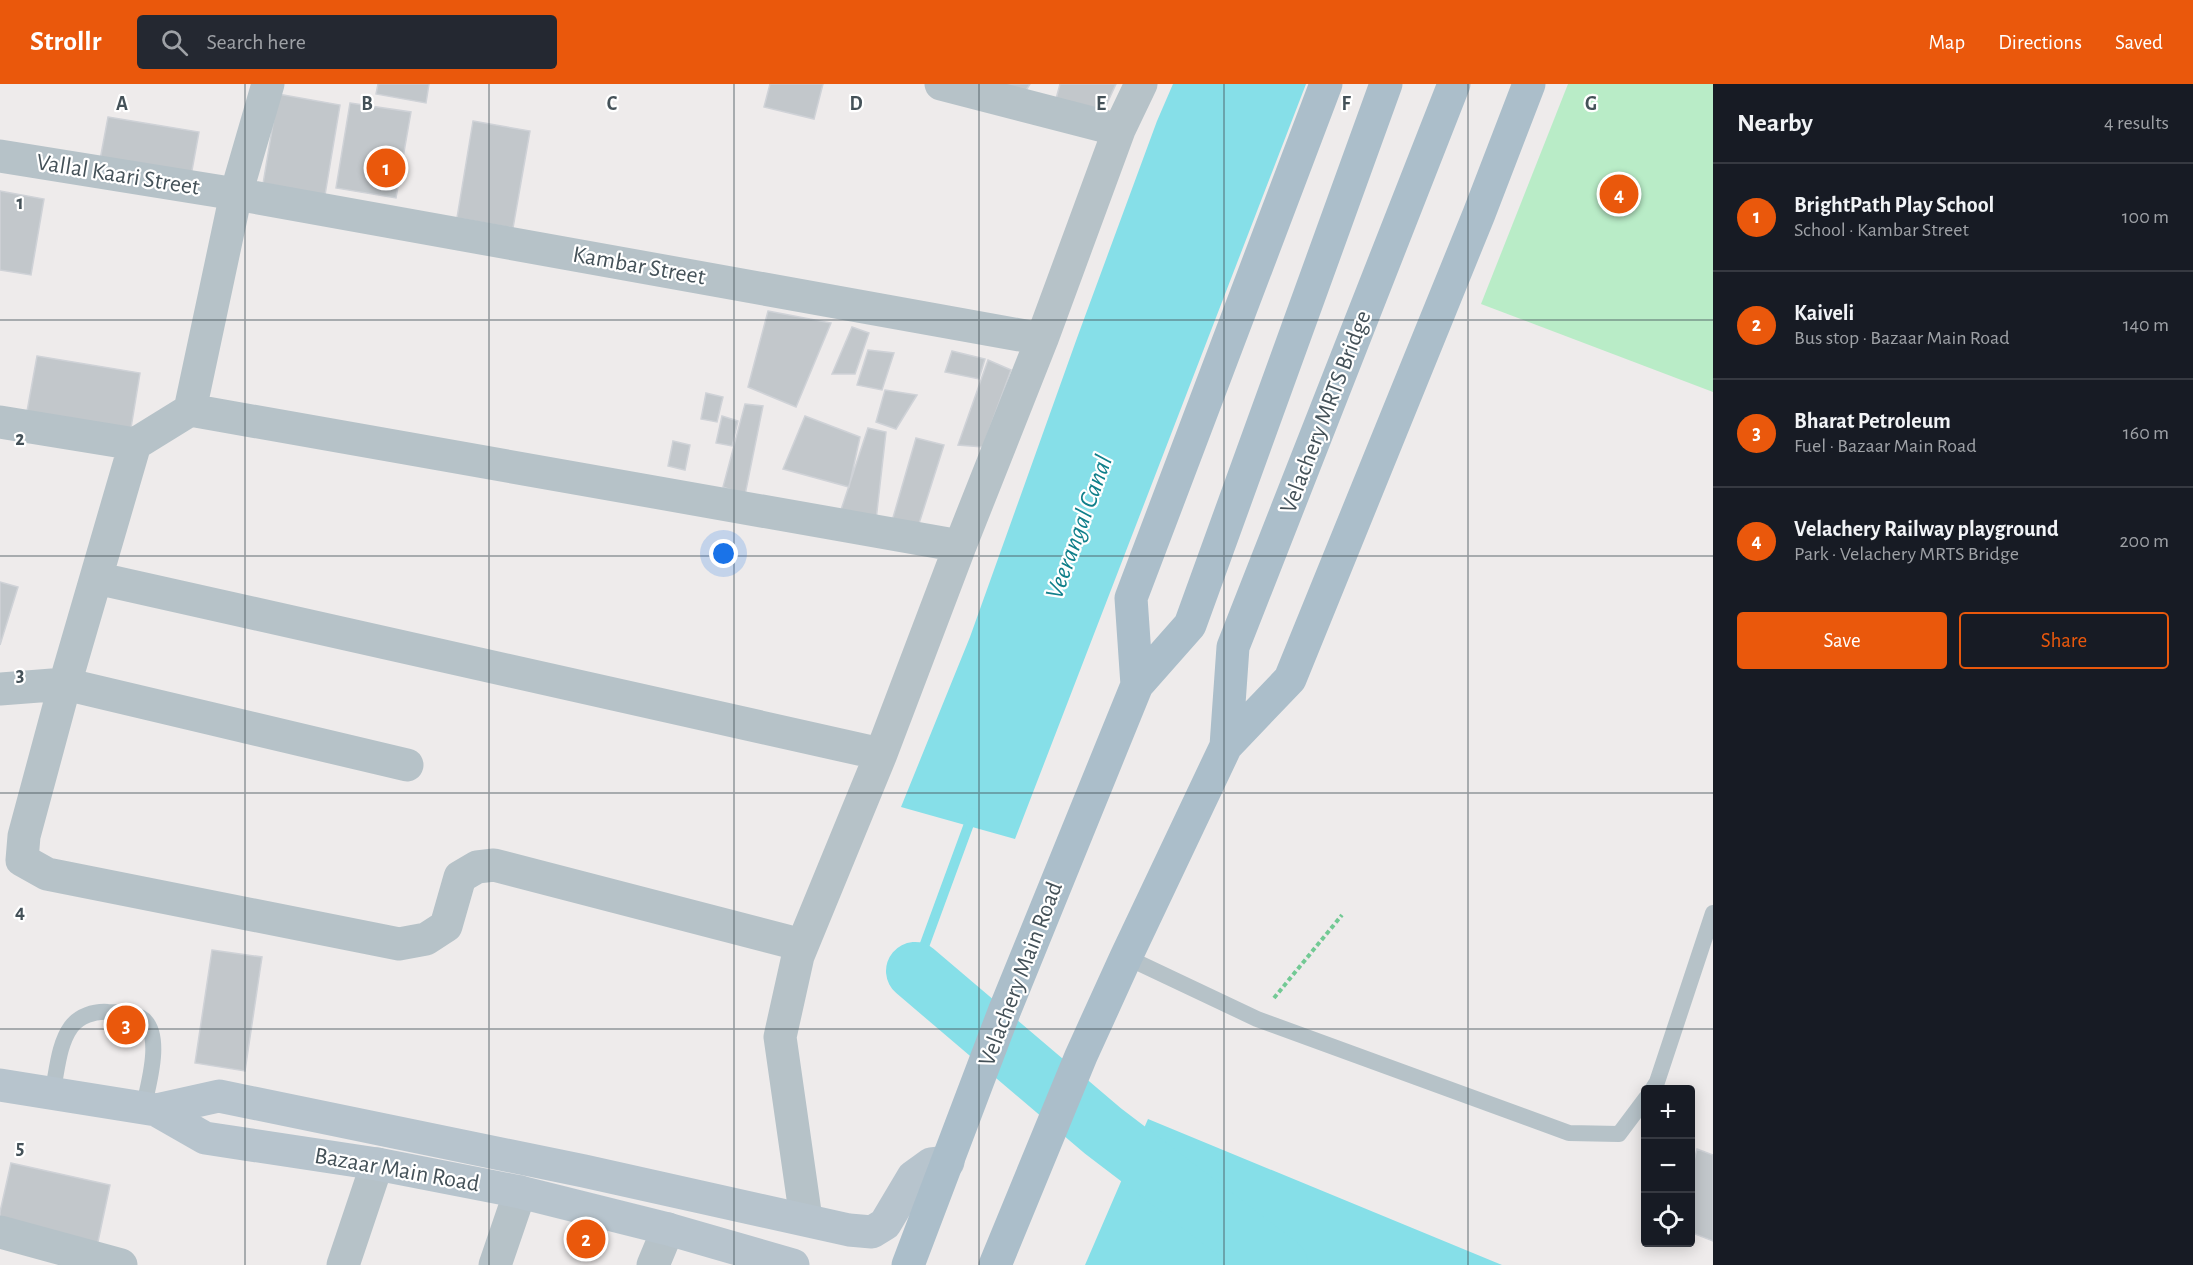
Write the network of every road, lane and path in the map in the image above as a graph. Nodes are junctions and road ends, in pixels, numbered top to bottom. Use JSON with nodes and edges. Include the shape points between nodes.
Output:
{"nodes":[{"id":1,"x":268,"y":84,"type":"edge"},
{"id":2,"x":941,"y":84,"type":"edge"},
{"id":3,"x":1142,"y":84,"type":"edge"},
{"id":4,"x":1326,"y":84,"type":"edge"},
{"id":5,"x":1386,"y":84,"type":"edge"},
{"id":6,"x":1454,"y":84,"type":"edge"},
{"id":7,"x":1529,"y":84,"type":"edge"},
{"id":8,"x":1119,"y":130,"type":"junction"},
{"id":9,"x":0,"y":156,"type":"edge"},
{"id":10,"x":236,"y":194,"type":"junction"},
{"id":11,"x":1042,"y":339,"type":"junction"},
{"id":12,"x":190,"y":410,"type":"junction"},
{"id":13,"x":0,"y":422,"type":"edge"},
{"id":14,"x":135,"y":444,"type":"junction"},
{"id":15,"x":960,"y":546,"type":"junction"},
{"id":16,"x":96,"y":578,"type":"junction"},
{"id":17,"x":65,"y":684,"type":"junction"},
{"id":18,"x":1137,"y":685,"type":"junction"},
{"id":19,"x":0,"y":689,"type":"edge"},
{"id":20,"x":1226,"y":746,"type":"junction"},
{"id":21,"x":881,"y":754,"type":"junction"},
{"id":22,"x":407,"y":765,"type":"dead end"},
{"id":23,"x":1713,"y":913,"type":"edge"},
{"id":24,"x":1342,"y":915,"type":"dead end"},
{"id":25,"x":802,"y":945,"type":"junction"},
{"id":26,"x":1125,"y":957,"type":"junction"},
{"id":27,"x":1257,"y":1020,"type":"junction"},
{"id":28,"x":0,"y":1085,"type":"edge"},
{"id":29,"x":1655,"y":1085,"type":"edge"},
{"id":30,"x":52,"y":1094,"type":"junction"},
{"id":31,"x":1641,"y":1105,"type":"edge"},
{"id":32,"x":149,"y":1110,"type":"junction"},
{"id":33,"x":948,"y":1162,"type":"junction"},
{"id":34,"x":376,"y":1164,"type":"junction"},
{"id":35,"x":520,"y":1192,"type":"junction"},
{"id":36,"x":806,"y":1219,"type":"junction"},
{"id":37,"x":668,"y":1228,"type":"junction"},
{"id":38,"x":0,"y":1232,"type":"edge"},
{"id":39,"x":999,"y":1258,"type":"edge"},
{"id":40,"x":121,"y":1265,"type":"edge"},
{"id":41,"x":343,"y":1265,"type":"edge"},
{"id":42,"x":495,"y":1265,"type":"edge"},
{"id":43,"x":653,"y":1265,"type":"edge"},
{"id":44,"x":793,"y":1265,"type":"edge"},
{"id":45,"x":908,"y":1265,"type":"edge"}],
"edges":[{"from":1,"to":10,"type":"street"},
{"from":2,"to":8,"type":"street"},
{"from":3,"to":8,"type":"street"},
{"from":4,"to":18,"type":"main road","via":[[1131,598]]},
{"from":5,"to":18,"type":"main road","via":[[1190,625]]},
{"from":6,"to":20,"type":"main road","name":"Velachery MRTS Bridge","via":[[1233,647]]},
{"from":7,"to":20,"type":"main road","via":[[1290,679]]},
{"from":8,"to":11,"type":"street"},
{"from":9,"to":10,"type":"street","name":"Vallal Kaari Street"},
{"from":10,"to":11,"type":"street","name":"Kambar Street"},
{"from":10,"to":12,"type":"street"},
{"from":11,"to":15,"type":"street"},
{"from":12,"to":14,"type":"street"},
{"from":12,"to":15,"type":"street"},
{"from":13,"to":14,"type":"street"},
{"from":14,"to":16,"type":"street"},
{"from":15,"to":21,"type":"street"},
{"from":16,"to":17,"type":"street"},
{"from":16,"to":21,"type":"street"},
{"from":17,"to":19,"type":"street"},
{"from":17,"to":22,"type":"street"},
{"from":17,"to":25,"type":"street","via":[[24,836],[22,860],[47,874],[399,944],[426,939],[446,926],[460,877],[477,867],[494,865]]},
{"from":18,"to":33,"type":"main road","name":"Velachery Main Road","via":[[1004,1012]]},
{"from":20,"to":26,"type":"main road"},
{"from":21,"to":25,"type":"street"},
{"from":23,"to":29,"type":"lane"},
{"from":24,"to":27,"type":"path"},
{"from":25,"to":36,"type":"street","via":[[780,1037]]},
{"from":26,"to":27,"type":"lane"},
{"from":26,"to":39,"type":"main road"},
{"from":27,"to":31,"type":"lane","via":[[1569,1133],[1619,1134]]},
{"from":28,"to":30,"type":"main road","name":"Bazaar Main Road"},
{"from":30,"to":32,"type":"main road","name":"Bazaar Main Road"},
{"from":30,"to":32,"type":"lane","via":[[72,1025],[89,1013],[107,1011],[140,1017],[150,1028],[154,1043]]},
{"from":32,"to":34,"type":"main road","name":"Bazaar Main Road","via":[[205,1138]]},
{"from":32,"to":36,"type":"main road","via":[[219,1096]]},
{"from":33,"to":36,"type":"main road","via":[[931,1164],[913,1177],[885,1224],[872,1232]]},
{"from":33,"to":45,"type":"main road","name":"Velachery Main Road"},
{"from":34,"to":35,"type":"main road","name":"Bazaar Main Road"},
{"from":34,"to":41,"type":"street"},
{"from":35,"to":37,"type":"main road","name":"Bazaar Main Road"},
{"from":35,"to":42,"type":"street"},
{"from":37,"to":43,"type":"street"},
{"from":37,"to":44,"type":"main road","name":"Bazaar Main Road"},
{"from":38,"to":40,"type":"street"}]}
